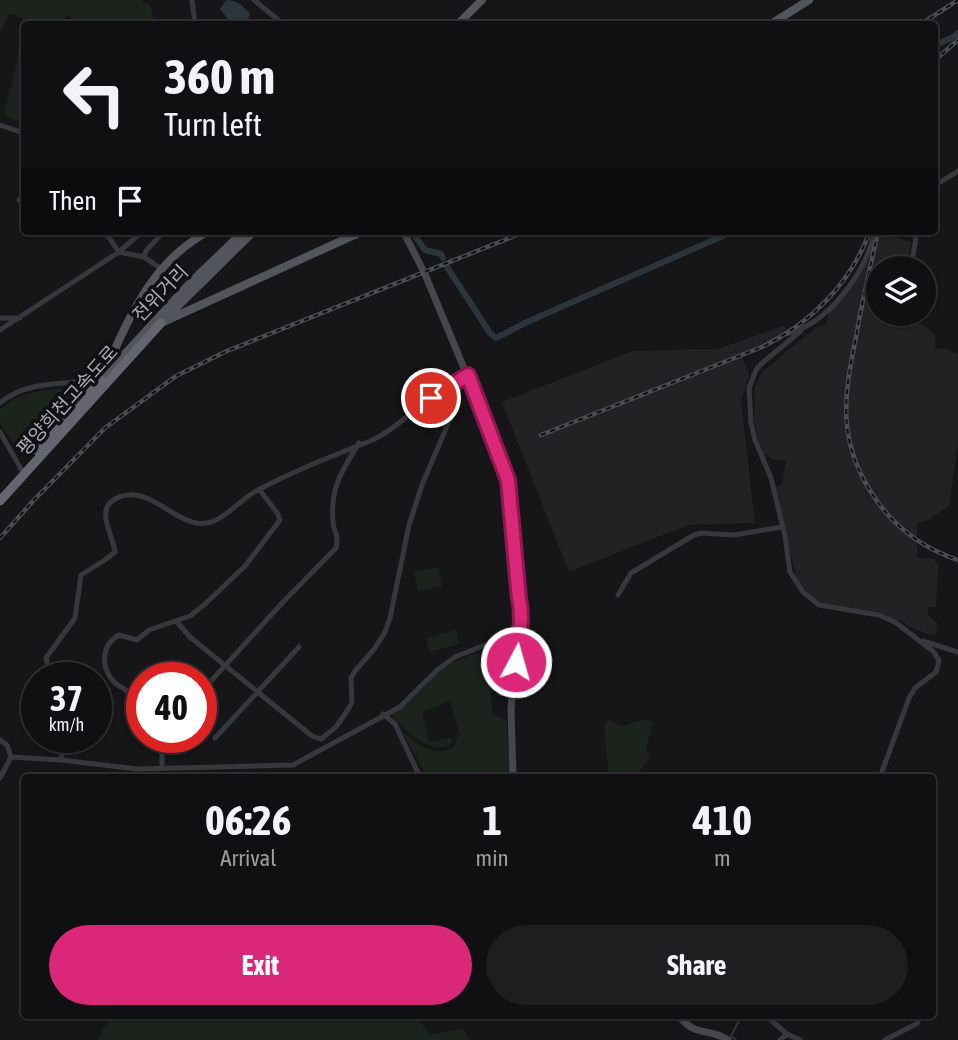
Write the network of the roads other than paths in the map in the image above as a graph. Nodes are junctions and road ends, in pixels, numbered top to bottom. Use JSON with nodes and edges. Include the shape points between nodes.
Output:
{"nodes":[{"id":1,"x":192,"y":0,"type":"edge"},
{"id":2,"x":254,"y":0,"type":"edge"},
{"id":3,"x":475,"y":0,"type":"edge"},
{"id":4,"x":482,"y":0,"type":"edge"},
{"id":5,"x":809,"y":0,"type":"edge"},
{"id":6,"x":195,"y":21,"type":"edge"},
{"id":7,"x":280,"y":21,"type":"edge"},
{"id":8,"x":455,"y":21,"type":"edge"},
{"id":9,"x":461,"y":21,"type":"edge"},
{"id":10,"x":776,"y":21,"type":"edge"},
{"id":11,"x":0,"y":125,"type":"edge"},
{"id":12,"x":21,"y":132,"type":"edge"},
{"id":13,"x":958,"y":171,"type":"edge"},
{"id":14,"x":938,"y":184,"type":"edge"},
{"id":15,"x":107,"y":235,"type":"edge"},
{"id":16,"x":139,"y":235,"type":"edge"},
{"id":17,"x":160,"y":235,"type":"edge"},
{"id":18,"x":202,"y":235,"type":"edge"},
{"id":19,"x":245,"y":235,"type":"edge"},
{"id":20,"x":245,"y":235,"type":"edge"},
{"id":21,"x":355,"y":235,"type":"edge"},
{"id":22,"x":405,"y":235,"type":"edge"},
{"id":23,"x":874,"y":235,"type":"edge"},
{"id":24,"x":916,"y":235,"type":"edge"},
{"id":25,"x":119,"y":252,"type":"junction"},
{"id":26,"x":913,"y":256,"type":"edge"},
{"id":27,"x":144,"y":257,"type":"junction"},
{"id":28,"x":160,"y":268,"type":"junction"},
{"id":29,"x":0,"y":318,"type":"edge"},
{"id":30,"x":20,"y":318,"type":"junction"},
{"id":31,"x":161,"y":323,"type":"junction"},
{"id":32,"x":0,"y":330,"type":"edge"},
{"id":33,"x":801,"y":331,"type":"junction"},
{"id":34,"x":786,"y":334,"type":"dead end"},
{"id":35,"x":468,"y":375,"type":"junction"},
{"id":36,"x":101,"y":380,"type":"junction"},
{"id":37,"x":452,"y":385,"type":"junction"},
{"id":38,"x":0,"y":403,"type":"edge"},
{"id":39,"x":0,"y":432,"type":"edge"},
{"id":40,"x":359,"y":443,"type":"junction"},
{"id":41,"x":21,"y":469,"type":"junction"},
{"id":42,"x":259,"y":489,"type":"junction"},
{"id":43,"x":0,"y":493,"type":"edge"},
{"id":44,"x":0,"y":501,"type":"edge"},
{"id":45,"x":782,"y":527,"type":"junction"},
{"id":46,"x":618,"y":595,"type":"dead end"},
{"id":47,"x":177,"y":622,"type":"junction"},
{"id":48,"x":517,"y":637,"type":"junction"},
{"id":49,"x":920,"y":640,"type":"junction"},
{"id":50,"x":299,"y":647,"type":"dead end"},
{"id":51,"x":958,"y":652,"type":"edge"},
{"id":52,"x":47,"y":662,"type":"edge"},
{"id":53,"x":226,"y":665,"type":"junction"},
{"id":54,"x":217,"y":675,"type":"edge"},
{"id":55,"x":126,"y":689,"type":"edge"},
{"id":56,"x":258,"y":690,"type":"junction"},
{"id":57,"x":383,"y":714,"type":"junction"},
{"id":58,"x":217,"y":736,"type":"edge"},
{"id":59,"x":0,"y":740,"type":"edge"},
{"id":60,"x":62,"y":753,"type":"edge"},
{"id":61,"x":163,"y":753,"type":"edge"},
{"id":62,"x":11,"y":757,"type":"junction"},
{"id":63,"x":61,"y":760,"type":"junction"},
{"id":64,"x":162,"y":768,"type":"junction"},
{"id":65,"x":419,"y":774,"type":"edge"},
{"id":66,"x":513,"y":774,"type":"edge"},
{"id":67,"x":881,"y":774,"type":"edge"},
{"id":68,"x":0,"y":779,"type":"edge"},
{"id":69,"x":682,"y":1019,"type":"edge"},
{"id":70,"x":770,"y":1019,"type":"edge"},
{"id":71,"x":918,"y":1023,"type":"dead end"},
{"id":72,"x":787,"y":1034,"type":"junction"},
{"id":73,"x":728,"y":1040,"type":"edge"},
{"id":74,"x":780,"y":1040,"type":"edge"},
{"id":75,"x":800,"y":1040,"type":"edge"},
{"id":76,"x":886,"y":1040,"type":"edge"}],
"edges":[{"from":1,"to":6,"type":"street"},
{"from":2,"to":7,"type":"street"},
{"from":3,"to":8,"type":"main road"},
{"from":4,"to":9,"type":"main road"},
{"from":5,"to":10,"type":"main road"},
{"from":11,"to":12,"type":"street"},
{"from":13,"to":14,"type":"street"},
{"from":15,"to":25,"type":"street"},
{"from":16,"to":25,"type":"street"},
{"from":17,"to":27,"type":"street"},
{"from":18,"to":28,"type":"main road"},
{"from":19,"to":31,"type":"main road","name":"전위거리"},
{"from":20,"to":36,"type":"main road","name":"전위거리","via":[[183,290]]},
{"from":21,"to":31,"type":"main road"},
{"from":22,"to":35,"type":"street"},
{"from":23,"to":33,"type":"street","via":[[862,267],[826,311]]},
{"from":24,"to":26,"type":"street"},
{"from":25,"to":27,"type":"street"},
{"from":25,"to":30,"type":"street"},
{"from":27,"to":28,"type":"street"},
{"from":28,"to":36,"type":"main road","via":[[128,320]]},
{"from":29,"to":30,"type":"street"},
{"from":30,"to":32,"type":"street"},
{"from":31,"to":44,"type":"highway","name":"평양희천고속도로"},
{"from":33,"to":34,"type":"street"},
{"from":33,"to":45,"type":"street","via":[[762,363],[749,388],[753,432],[771,478]]},
{"from":35,"to":37,"type":"street"},
{"from":35,"to":48,"type":"street","via":[[508,480],[523,614]]},
{"from":36,"to":38,"type":"street","via":[[33,388]]},
{"from":36,"to":41,"type":"highway","name":"평양희천고속도로"},
{"from":37,"to":40,"type":"street","via":[[393,427]]},
{"from":37,"to":56,"type":"street","via":[[453,412],[409,525],[390,618],[375,648],[351,678],[349,708],[321,739]]},
{"from":39,"to":41,"type":"street"},
{"from":40,"to":42,"type":"street"},
{"from":40,"to":53,"type":"street","via":[[334,490],[335,548]]},
{"from":41,"to":43,"type":"highway","name":"평양희천고속도로"},
{"from":42,"to":47,"type":"street","via":[[280,520],[235,575],[190,616]]},
{"from":42,"to":52,"type":"street","via":[[214,521],[198,524],[151,499],[113,499],[104,515],[114,552],[81,575],[75,618],[46,657]]},
{"from":45,"to":46,"type":"street","via":[[734,536],[694,535],[631,573]]},
{"from":45,"to":49,"type":"street","via":[[789,572],[811,600],[831,608],[879,615]]},
{"from":47,"to":53,"type":"street"},
{"from":47,"to":55,"type":"street","via":[[149,630],[137,640],[119,635],[107,646],[106,668],[114,682]]},
{"from":48,"to":57,"type":"street","via":[[455,657],[400,707]]},
{"from":48,"to":66,"type":"street","via":[[511,709]]},
{"from":49,"to":51,"type":"street"},
{"from":49,"to":67,"type":"street","via":[[934,653],[939,667],[909,698]]},
{"from":50,"to":56,"type":"street"},
{"from":53,"to":54,"type":"street"},
{"from":53,"to":56,"type":"street"},
{"from":56,"to":58,"type":"street"},
{"from":57,"to":64,"type":"street","via":[[293,765]]},
{"from":57,"to":65,"type":"street","via":[[395,724]]},
{"from":59,"to":62,"type":"street"},
{"from":60,"to":63,"type":"street"},
{"from":61,"to":64,"type":"street"},
{"from":62,"to":63,"type":"street"},
{"from":62,"to":68,"type":"street"},
{"from":63,"to":64,"type":"street"},
{"from":69,"to":73,"type":"street","via":[[691,1029]]},
{"from":70,"to":72,"type":"street"},
{"from":71,"to":76,"type":"street"},
{"from":72,"to":74,"type":"street"},
{"from":72,"to":75,"type":"street"}]}
